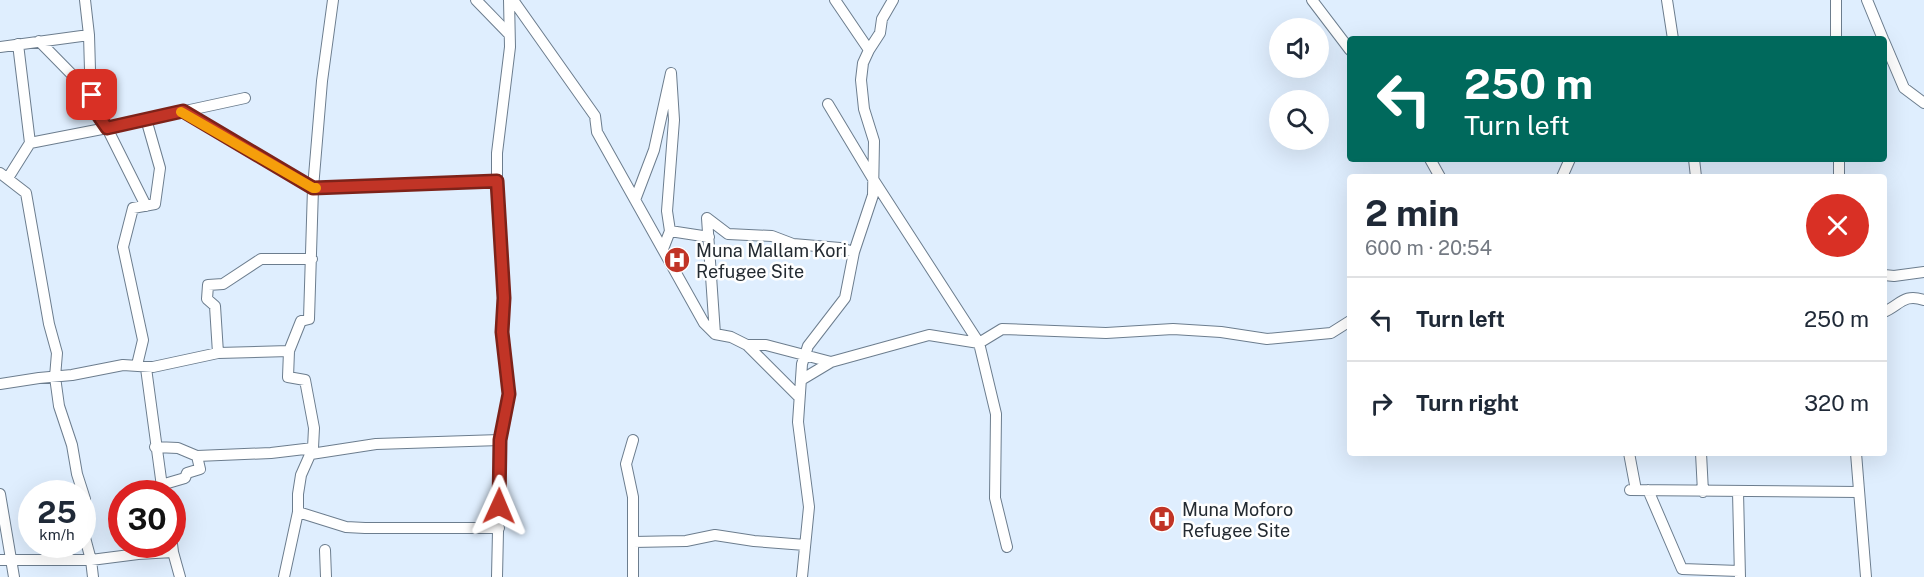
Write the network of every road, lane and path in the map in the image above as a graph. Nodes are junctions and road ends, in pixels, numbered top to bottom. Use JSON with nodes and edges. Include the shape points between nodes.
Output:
{"nodes":[{"id":1,"x":85,"y":0,"type":"edge"},
{"id":2,"x":333,"y":0,"type":"edge"},
{"id":3,"x":476,"y":0,"type":"edge"},
{"id":4,"x":511,"y":0,"type":"edge"},
{"id":5,"x":835,"y":0,"type":"edge"},
{"id":6,"x":893,"y":0,"type":"edge"},
{"id":7,"x":1312,"y":0,"type":"edge"},
{"id":8,"x":1667,"y":0,"type":"edge"},
{"id":9,"x":1836,"y":0,"type":"edge"},
{"id":10,"x":1866,"y":0,"type":"edge"},
{"id":11,"x":509,"y":34,"type":"junction"},
{"id":12,"x":89,"y":35,"type":"junction"},
{"id":13,"x":1672,"y":36,"type":"edge"},
{"id":14,"x":1836,"y":36,"type":"edge"},
{"id":15,"x":1881,"y":36,"type":"edge"},
{"id":16,"x":39,"y":42,"type":"junction"},
{"id":17,"x":18,"y":44,"type":"junction"},
{"id":18,"x":1347,"y":46,"type":"edge"},
{"id":19,"x":0,"y":47,"type":"edge"},
{"id":20,"x":1887,"y":49,"type":"edge"},
{"id":21,"x":869,"y":50,"type":"junction"},
{"id":22,"x":92,"y":95,"type":"junction"},
{"id":23,"x":245,"y":98,"type":"dead end"},
{"id":24,"x":1924,"y":103,"type":"edge"},
{"id":25,"x":828,"y":104,"type":"dead end"},
{"id":26,"x":183,"y":111,"type":"junction"},
{"id":27,"x":146,"y":119,"type":"junction"},
{"id":28,"x":107,"y":128,"type":"junction"},
{"id":29,"x":30,"y":143,"type":"junction"},
{"id":30,"x":4,"y":175,"type":"edge"},
{"id":31,"x":873,"y":179,"type":"junction"},
{"id":32,"x":497,"y":181,"type":"junction"},
{"id":33,"x":313,"y":188,"type":"junction"},
{"id":34,"x":635,"y":200,"type":"junction"},
{"id":35,"x":146,"y":206,"type":"junction"},
{"id":36,"x":670,"y":231,"type":"junction"},
{"id":37,"x":708,"y":237,"type":"junction"},
{"id":38,"x":663,"y":249,"type":"junction"},
{"id":39,"x":854,"y":252,"type":"junction"},
{"id":40,"x":312,"y":259,"type":"junction"},
{"id":41,"x":1924,"y":272,"type":"edge"},
{"id":42,"x":1887,"y":275,"type":"edge"},
{"id":43,"x":1924,"y":300,"type":"edge"},
{"id":44,"x":1887,"y":310,"type":"edge"},
{"id":45,"x":1347,"y":323,"type":"edge"},
{"id":46,"x":715,"y":334,"type":"junction"},
{"id":47,"x":979,"y":343,"type":"junction"},
{"id":48,"x":747,"y":345,"type":"junction"},
{"id":49,"x":289,"y":351,"type":"junction"},
{"id":50,"x":218,"y":354,"type":"junction"},
{"id":51,"x":805,"y":355,"type":"junction"},
{"id":52,"x":831,"y":362,"type":"junction"},
{"id":53,"x":142,"y":366,"type":"junction"},
{"id":54,"x":55,"y":377,"type":"junction"},
{"id":55,"x":801,"y":380,"type":"junction"},
{"id":56,"x":0,"y":384,"type":"edge"},
{"id":57,"x":799,"y":397,"type":"junction"},
{"id":58,"x":500,"y":440,"type":"junction"},
{"id":59,"x":633,"y":440,"type":"dead end"},
{"id":60,"x":155,"y":447,"type":"junction"},
{"id":61,"x":312,"y":451,"type":"junction"},
{"id":62,"x":197,"y":456,"type":"junction"},
{"id":63,"x":1629,"y":456,"type":"edge"},
{"id":64,"x":1701,"y":456,"type":"edge"},
{"id":65,"x":1856,"y":456,"type":"edge"},
{"id":66,"x":160,"y":480,"type":"edge"},
{"id":67,"x":181,"y":480,"type":"edge"},
{"id":68,"x":1648,"y":490,"type":"junction"},
{"id":69,"x":1702,"y":492,"type":"junction"},
{"id":70,"x":1738,"y":492,"type":"junction"},
{"id":71,"x":1858,"y":492,"type":"junction"},
{"id":72,"x":0,"y":494,"type":"edge"},
{"id":73,"x":298,"y":512,"type":"junction"},
{"id":74,"x":499,"y":528,"type":"junction"},
{"id":75,"x":633,"y":542,"type":"junction"},
{"id":76,"x":805,"y":545,"type":"junction"},
{"id":77,"x":1007,"y":547,"type":"dead end"},
{"id":78,"x":325,"y":550,"type":"dead end"},
{"id":79,"x":108,"y":558,"type":"edge"},
{"id":80,"x":175,"y":558,"type":"edge"},
{"id":81,"x":5,"y":560,"type":"edge"},
{"id":82,"x":92,"y":560,"type":"junction"},
{"id":83,"x":1739,"y":574,"type":"edge"},
{"id":84,"x":14,"y":577,"type":"edge"},
{"id":85,"x":93,"y":577,"type":"edge"},
{"id":86,"x":180,"y":577,"type":"edge"},
{"id":87,"x":285,"y":577,"type":"edge"},
{"id":88,"x":326,"y":577,"type":"edge"},
{"id":89,"x":497,"y":577,"type":"edge"},
{"id":90,"x":633,"y":577,"type":"edge"},
{"id":91,"x":802,"y":577,"type":"edge"},
{"id":92,"x":1866,"y":577,"type":"edge"}],
"edges":[{"from":1,"to":12,"type":"street"},
{"from":2,"to":33,"type":"street"},
{"from":3,"to":11,"type":"street"},
{"from":4,"to":11,"type":"street"},
{"from":4,"to":34,"type":"street","via":[[595,116],[597,132]]},
{"from":5,"to":21,"type":"street"},
{"from":6,"to":21,"type":"street"},
{"from":7,"to":18,"type":"street"},
{"from":8,"to":13,"type":"street"},
{"from":9,"to":14,"type":"street"},
{"from":10,"to":15,"type":"street"},
{"from":11,"to":32,"type":"street"},
{"from":12,"to":16,"type":"street"},
{"from":12,"to":22,"type":"street"},
{"from":16,"to":17,"type":"street"},
{"from":16,"to":22,"type":"street"},
{"from":17,"to":19,"type":"street"},
{"from":17,"to":29,"type":"street"},
{"from":20,"to":24,"type":"street","via":[[1905,88]]},
{"from":21,"to":31,"type":"street","via":[[861,80],[873,141]]},
{"from":22,"to":28,"type":"street","via":[[91,105]]},
{"from":23,"to":26,"type":"street"},
{"from":25,"to":31,"type":"street"},
{"from":26,"to":27,"type":"street"},
{"from":26,"to":33,"type":"street"},
{"from":27,"to":28,"type":"street"},
{"from":27,"to":35,"type":"street","via":[[160,168],[155,204]]},
{"from":28,"to":29,"type":"street"},
{"from":28,"to":35,"type":"street"},
{"from":29,"to":30,"type":"street"},
{"from":30,"to":54,"type":"street","via":[[26,193],[57,353]]},
{"from":31,"to":39,"type":"street","via":[[873,195]]},
{"from":31,"to":47,"type":"street"},
{"from":32,"to":33,"type":"street"},
{"from":32,"to":58,"type":"street","via":[[504,298],[502,332],[509,394]]},
{"from":33,"to":40,"type":"street"},
{"from":34,"to":36,"type":"street","via":[[654,150],[671,73],[674,120],[667,211]]},
{"from":34,"to":38,"type":"street"},
{"from":35,"to":53,"type":"street","via":[[133,208],[123,247],[143,340]]},
{"from":36,"to":37,"type":"street"},
{"from":36,"to":38,"type":"street"},
{"from":37,"to":39,"type":"street","via":[[707,218],[728,234],[772,236],[793,244]]},
{"from":37,"to":46,"type":"street"},
{"from":38,"to":46,"type":"street","via":[[704,323]]},
{"from":39,"to":51,"type":"street","via":[[844,298]]},
{"from":40,"to":49,"type":"street","via":[[309,319],[301,321]]},
{"from":40,"to":50,"type":"street","via":[[261,259],[223,284],[208,285],[207,299],[215,306]]},
{"from":41,"to":42,"type":"street"},
{"from":43,"to":44,"type":"street","via":[[1910,298]]},
{"from":45,"to":47,"type":"street","via":[[1331,333],[1267,339],[1173,329],[1106,333],[1002,329]]},
{"from":46,"to":48,"type":"street"},
{"from":47,"to":52,"type":"street","via":[[929,335]]},
{"from":47,"to":77,"type":"street","via":[[996,414],[995,498]]},
{"from":48,"to":51,"type":"street","via":[[766,345]]},
{"from":48,"to":57,"type":"street"},
{"from":49,"to":50,"type":"street"},
{"from":49,"to":61,"type":"street","via":[[288,377],[305,380],[314,428]]},
{"from":50,"to":53,"type":"street","via":[[174,364]]},
{"from":51,"to":52,"type":"street"},
{"from":51,"to":55,"type":"street"},
{"from":52,"to":55,"type":"street"},
{"from":53,"to":54,"type":"street"},
{"from":53,"to":60,"type":"street"},
{"from":54,"to":56,"type":"street"},
{"from":54,"to":82,"type":"street","via":[[59,406],[85,499],[84,534]]},
{"from":55,"to":57,"type":"street"},
{"from":57,"to":76,"type":"street","via":[[798,422],[809,507]]},
{"from":58,"to":61,"type":"street","via":[[376,444]]},
{"from":58,"to":74,"type":"street"},
{"from":59,"to":75,"type":"street","via":[[626,464],[633,497]]},
{"from":60,"to":62,"type":"street","via":[[178,448]]},
{"from":60,"to":66,"type":"street"},
{"from":61,"to":62,"type":"street"},
{"from":61,"to":73,"type":"street","via":[[302,475]]},
{"from":62,"to":67,"type":"street","via":[[200,469]]},
{"from":63,"to":68,"type":"street","via":[[1633,490]]},
{"from":64,"to":69,"type":"street"},
{"from":65,"to":71,"type":"street"},
{"from":68,"to":69,"type":"street"},
{"from":68,"to":83,"type":"street","via":[[1682,568]]},
{"from":69,"to":70,"type":"street"},
{"from":70,"to":71,"type":"street"},
{"from":70,"to":83,"type":"street"},
{"from":71,"to":92,"type":"street"},
{"from":72,"to":81,"type":"street"},
{"from":73,"to":74,"type":"street","via":[[346,527]]},
{"from":73,"to":87,"type":"street"},
{"from":74,"to":89,"type":"street"},
{"from":75,"to":76,"type":"street","via":[[686,541],[715,535]]},
{"from":75,"to":90,"type":"street"},
{"from":76,"to":91,"type":"street"},
{"from":78,"to":88,"type":"street"},
{"from":79,"to":82,"type":"street"},
{"from":80,"to":86,"type":"street"},
{"from":81,"to":82,"type":"street"},
{"from":81,"to":84,"type":"street"},
{"from":82,"to":85,"type":"street"}]}
